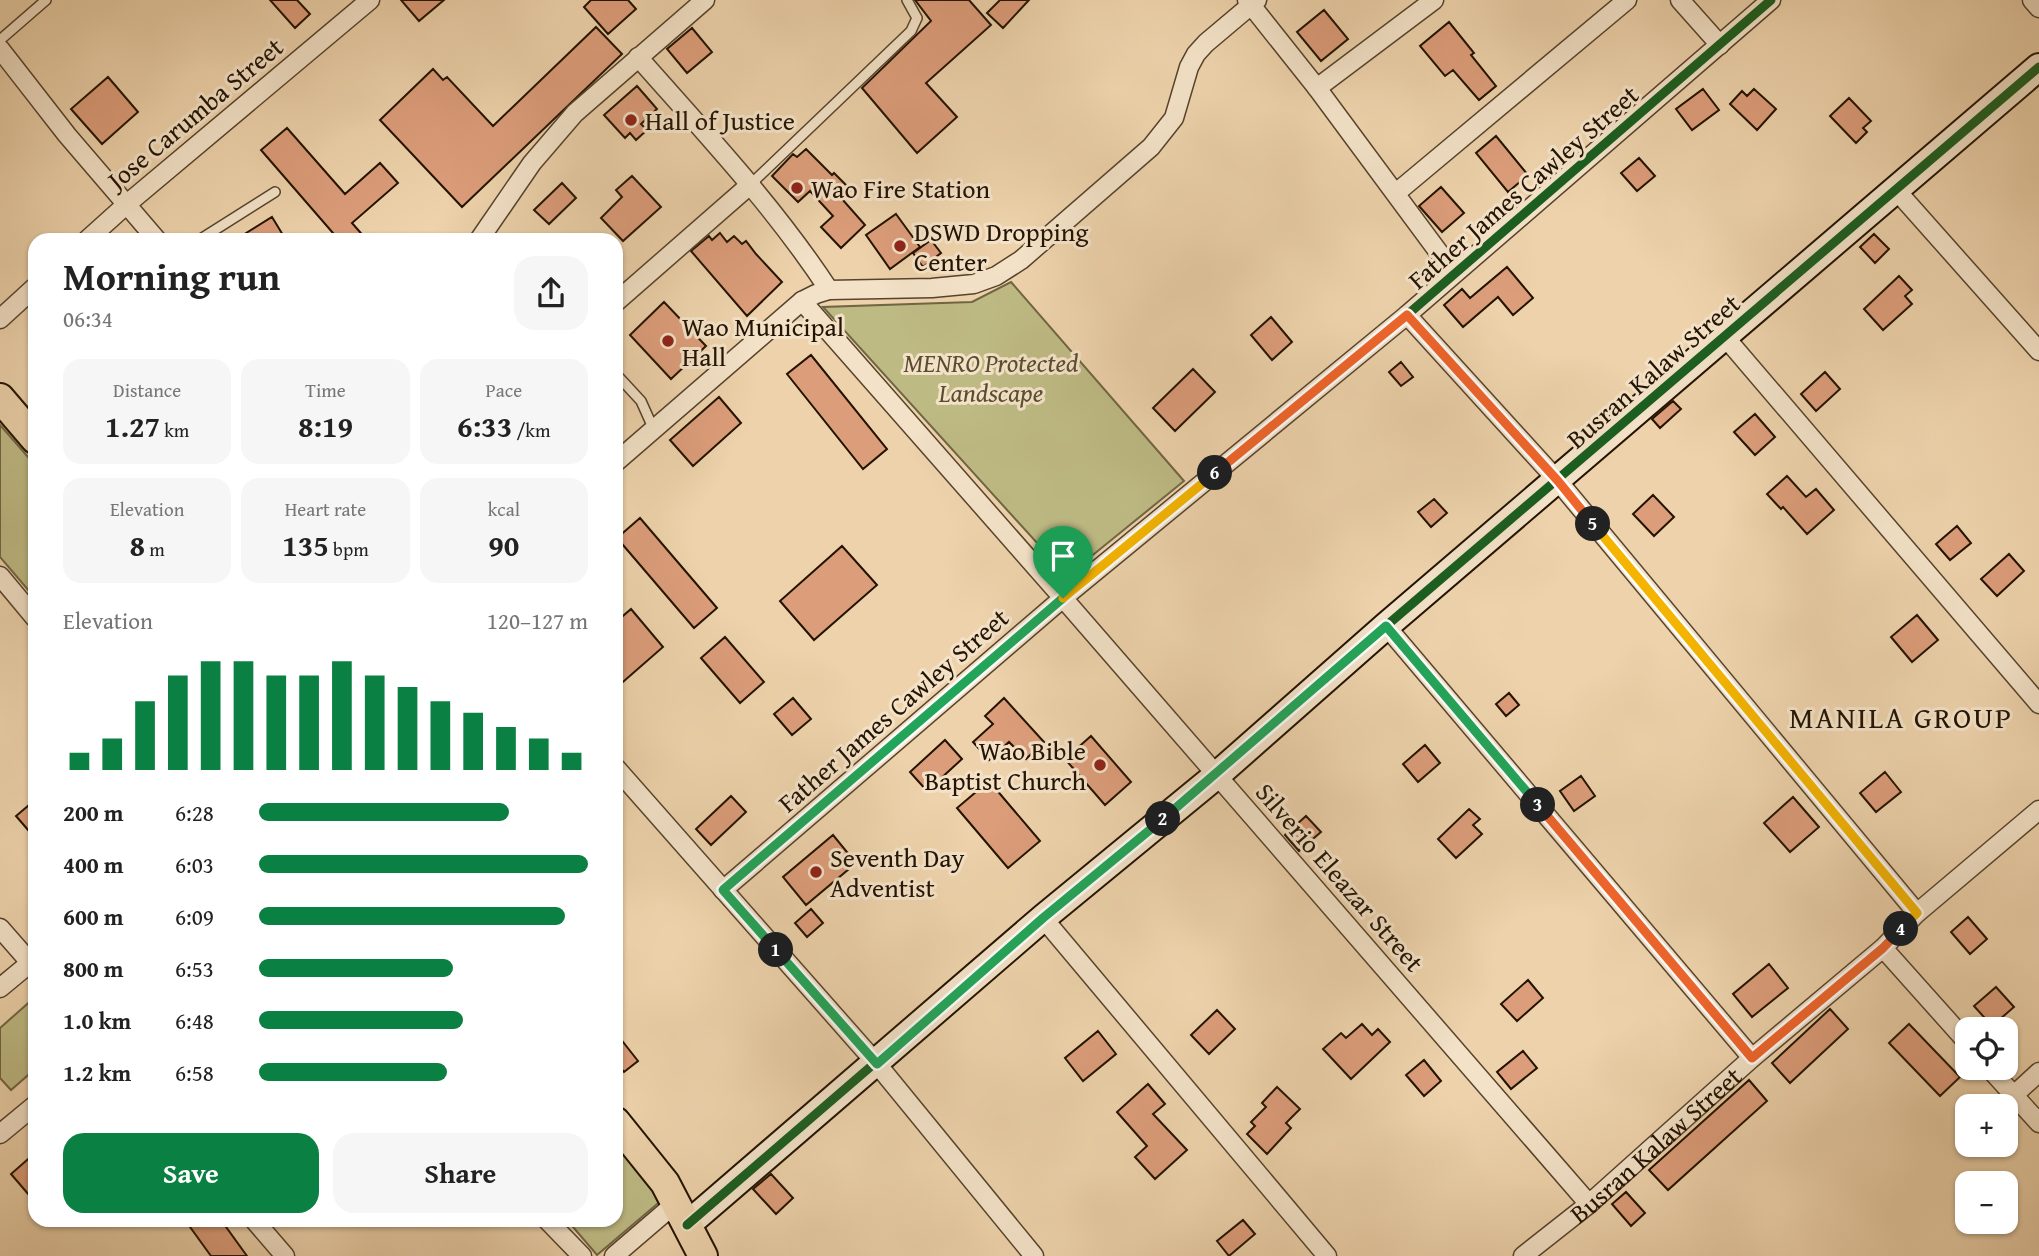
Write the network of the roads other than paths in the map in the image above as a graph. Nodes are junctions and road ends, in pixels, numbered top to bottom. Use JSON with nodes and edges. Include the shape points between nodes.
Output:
{"nodes":[{"id":1,"x":46,"y":0,"type":"edge"},
{"id":2,"x":370,"y":0,"type":"edge"},
{"id":3,"x":705,"y":0,"type":"edge"},
{"id":4,"x":906,"y":0,"type":"edge"},
{"id":5,"x":1434,"y":0,"type":"edge"},
{"id":6,"x":1627,"y":0,"type":"edge"},
{"id":7,"x":1680,"y":0,"type":"edge"},
{"id":8,"x":1771,"y":0,"type":"edge"},
{"id":9,"x":2032,"y":0,"type":"edge"},
{"id":10,"x":1252,"y":2,"type":"edge"},
{"id":11,"x":2039,"y":8,"type":"edge"},
{"id":12,"x":0,"y":40,"type":"edge"},
{"id":13,"x":1720,"y":45,"type":"junction"},
{"id":14,"x":0,"y":49,"type":"edge"},
{"id":15,"x":638,"y":57,"type":"junction"},
{"id":16,"x":2039,"y":67,"type":"edge"},
{"id":17,"x":1317,"y":88,"type":"junction"},
{"id":18,"x":751,"y":184,"type":"junction"},
{"id":19,"x":1896,"y":190,"type":"junction"},
{"id":20,"x":275,"y":192,"type":"dead end"},
{"id":21,"x":1396,"y":193,"type":"junction"},
{"id":22,"x":127,"y":204,"type":"junction"},
{"id":23,"x":95,"y":233,"type":"edge"},
{"id":24,"x":151,"y":233,"type":"edge"},
{"id":25,"x":210,"y":233,"type":"edge"},
{"id":26,"x":484,"y":233,"type":"edge"},
{"id":27,"x":1454,"y":273,"type":"junction"},
{"id":28,"x":830,"y":290,"type":"junction"},
{"id":29,"x":28,"y":293,"type":"edge"},
{"id":30,"x":623,"y":296,"type":"edge"},
{"id":31,"x":802,"y":301,"type":"junction"},
{"id":32,"x":1407,"y":315,"type":"junction"},
{"id":33,"x":0,"y":319,"type":"edge"},
{"id":34,"x":1725,"y":337,"type":"junction"},
{"id":35,"x":2039,"y":351,"type":"edge"},
{"id":36,"x":623,"y":382,"type":"edge"},
{"id":37,"x":0,"y":398,"type":"edge"},
{"id":38,"x":654,"y":430,"type":"junction"},
{"id":39,"x":28,"y":431,"type":"edge"},
{"id":40,"x":623,"y":456,"type":"edge"},
{"id":41,"x":1558,"y":481,"type":"junction"},
{"id":42,"x":0,"y":576,"type":"edge"},
{"id":43,"x":1063,"y":598,"type":"junction"},
{"id":44,"x":28,"y":610,"type":"edge"},
{"id":45,"x":1386,"y":626,"type":"junction"},
{"id":46,"x":2039,"y":704,"type":"edge"},
{"id":47,"x":1217,"y":775,"type":"junction"},
{"id":48,"x":623,"y":776,"type":"edge"},
{"id":49,"x":2039,"y":810,"type":"edge"},
{"id":50,"x":723,"y":890,"type":"junction"},
{"id":51,"x":1917,"y":913,"type":"junction"},
{"id":52,"x":1043,"y":918,"type":"junction"},
{"id":53,"x":0,"y":928,"type":"edge"},
{"id":54,"x":1883,"y":948,"type":"junction"},
{"id":55,"x":28,"y":957,"type":"edge"},
{"id":56,"x":28,"y":967,"type":"edge"},
{"id":57,"x":0,"y":988,"type":"edge"},
{"id":58,"x":1955,"y":1029,"type":"edge"},
{"id":59,"x":1752,"y":1058,"type":"junction"},
{"id":60,"x":877,"y":1064,"type":"junction"},
{"id":61,"x":2039,"y":1072,"type":"edge"},
{"id":62,"x":2000,"y":1080,"type":"edge"},
{"id":63,"x":2013,"y":1094,"type":"edge"},
{"id":64,"x":2015,"y":1094,"type":"edge"},
{"id":65,"x":2018,"y":1099,"type":"edge"},
{"id":66,"x":28,"y":1111,"type":"edge"},
{"id":67,"x":2039,"y":1123,"type":"edge"},
{"id":68,"x":623,"y":1131,"type":"edge"},
{"id":69,"x":0,"y":1134,"type":"edge"},
{"id":70,"x":1589,"y":1204,"type":"junction"},
{"id":71,"x":260,"y":1227,"type":"edge"},
{"id":72,"x":554,"y":1227,"type":"edge"},
{"id":73,"x":691,"y":1237,"type":"edge"},
{"id":74,"x":285,"y":1256,"type":"edge"},
{"id":75,"x":582,"y":1256,"type":"edge"},
{"id":76,"x":614,"y":1256,"type":"edge"},
{"id":77,"x":1034,"y":1256,"type":"edge"},
{"id":78,"x":1327,"y":1256,"type":"edge"},
{"id":79,"x":1523,"y":1256,"type":"edge"}],
"edges":[{"from":1,"to":12,"type":"lane"},
{"from":2,"to":22,"type":"street","name":"Jose Carumba Street"},
{"from":3,"to":15,"type":"street"},
{"from":4,"to":18,"type":"lane","via":[[918,18],[911,31]]},
{"from":5,"to":17,"type":"street"},
{"from":6,"to":21,"type":"street"},
{"from":7,"to":13,"type":"street"},
{"from":8,"to":13,"type":"street","name":"Father James Cawley Street"},
{"from":9,"to":11,"type":"street"},
{"from":10,"to":17,"type":"street"},
{"from":10,"to":28,"type":"street","via":[[1196,54],[1174,118],[1158,140],[1021,260],[974,284]]},
{"from":13,"to":27,"type":"street","name":"Father James Cawley Street"},
{"from":14,"to":22,"type":"street"},
{"from":15,"to":18,"type":"street"},
{"from":15,"to":26,"type":"street","via":[[554,136]]},
{"from":16,"to":19,"type":"street","name":"Busran Kalaw Street"},
{"from":17,"to":21,"type":"street"},
{"from":18,"to":28,"type":"street"},
{"from":18,"to":30,"type":"street"},
{"from":19,"to":34,"type":"street","name":"Busran Kalaw Street"},
{"from":19,"to":35,"type":"street"},
{"from":20,"to":25,"type":"lane"},
{"from":21,"to":27,"type":"street"},
{"from":22,"to":23,"type":"street","name":"Jose Carumba Street"},
{"from":22,"to":24,"type":"street"},
{"from":27,"to":32,"type":"street","name":"Father James Cawley Street"},
{"from":28,"to":31,"type":"street"},
{"from":29,"to":33,"type":"street"},
{"from":31,"to":38,"type":"street"},
{"from":31,"to":43,"type":"street","name":"Silverio Eleazar Street"},
{"from":32,"to":41,"type":"street"},
{"from":32,"to":43,"type":"street","name":"Father James Cawley Street"},
{"from":34,"to":41,"type":"street","name":"Busran Kalaw Street"},
{"from":34,"to":46,"type":"street"},
{"from":36,"to":38,"type":"lane","via":[[641,401]]},
{"from":37,"to":39,"type":"main road"},
{"from":38,"to":40,"type":"street"},
{"from":41,"to":45,"type":"street","name":"Busran Kalaw Street"},
{"from":41,"to":51,"type":"street"},
{"from":42,"to":44,"type":"street"},
{"from":43,"to":47,"type":"street","name":"Silverio Eleazar Street"},
{"from":43,"to":50,"type":"street","name":"Father James Cawley Street"},
{"from":45,"to":47,"type":"street","name":"Busran Kalaw Street"},
{"from":45,"to":59,"type":"street"},
{"from":47,"to":52,"type":"street","name":"Busran Kalaw Street"},
{"from":47,"to":70,"type":"street","name":"Silverio Eleazar Street"},
{"from":48,"to":50,"type":"street"},
{"from":49,"to":51,"type":"street","name":"Busran Kalaw Street"},
{"from":50,"to":60,"type":"street"},
{"from":51,"to":54,"type":"street","name":"Busran Kalaw Street"},
{"from":52,"to":60,"type":"street","name":"Busran Kalaw Street"},
{"from":52,"to":78,"type":"street"},
{"from":53,"to":55,"type":"street"},
{"from":54,"to":58,"type":"street"},
{"from":54,"to":59,"type":"street","name":"Busran Kalaw Street"},
{"from":56,"to":57,"type":"street"},
{"from":59,"to":70,"type":"street","name":"Busran Kalaw Street"},
{"from":60,"to":73,"type":"street","name":"Busran Kalaw Street"},
{"from":60,"to":77,"type":"street"},
{"from":61,"to":64,"type":"street"},
{"from":62,"to":63,"type":"street"},
{"from":65,"to":67,"type":"street"},
{"from":66,"to":69,"type":"street"},
{"from":68,"to":73,"type":"main road","via":[[665,1182]]},
{"from":70,"to":79,"type":"street","name":"Busran Kalaw Street"},
{"from":71,"to":74,"type":"street"},
{"from":72,"to":75,"type":"street"},
{"from":73,"to":76,"type":"street"}]}
